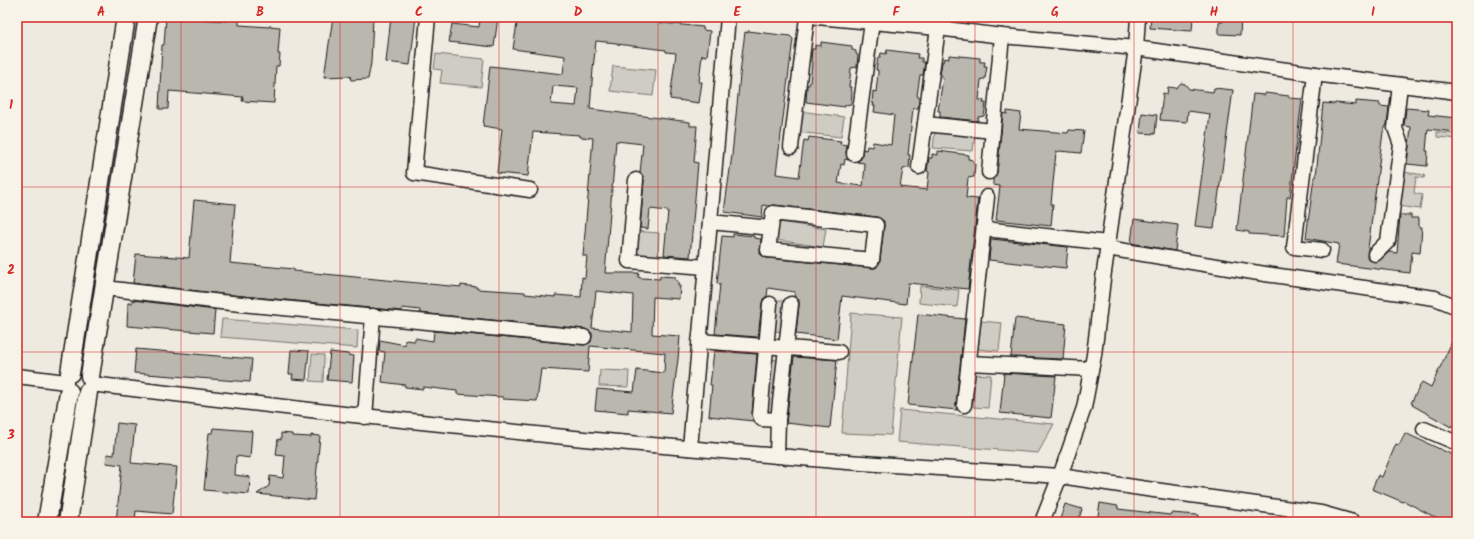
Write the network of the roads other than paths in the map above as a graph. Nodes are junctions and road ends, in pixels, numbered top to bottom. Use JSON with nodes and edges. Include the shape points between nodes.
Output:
{"nodes":[{"id":1,"x":126,"y":17,"type":"edge"},
{"id":2,"x":148,"y":17,"type":"edge"},
{"id":3,"x":428,"y":17,"type":"edge"},
{"id":4,"x":728,"y":17,"type":"edge"},
{"id":5,"x":807,"y":17,"type":"edge"},
{"id":6,"x":817,"y":17,"type":"edge"},
{"id":7,"x":1138,"y":17,"type":"edge"},
{"id":8,"x":833,"y":18,"type":"edge"},
{"id":9,"x":876,"y":21,"type":"edge"},
{"id":10,"x":938,"y":28,"type":"junction"},
{"id":11,"x":1002,"y":36,"type":"junction"},
{"id":12,"x":1136,"y":48,"type":"junction"},
{"id":13,"x":1315,"y":74,"type":"junction"},
{"id":14,"x":1400,"y":85,"type":"junction"},
{"id":15,"x":1457,"y":92,"type":"edge"},
{"id":16,"x":925,"y":124,"type":"junction"},
{"id":17,"x":993,"y":131,"type":"junction"},
{"id":18,"x":791,"y":147,"type":"dead end"},
{"id":19,"x":854,"y":154,"type":"dead end"},
{"id":20,"x":919,"y":166,"type":"dead end"},
{"id":21,"x":989,"y":172,"type":"dead end"},
{"id":22,"x":636,"y":180,"type":"dead end"},
{"id":23,"x":530,"y":190,"type":"dead end"},
{"id":24,"x":988,"y":197,"type":"dead end"},
{"id":25,"x":710,"y":222,"type":"junction"},
{"id":26,"x":770,"y":228,"type":"junction"},
{"id":27,"x":994,"y":230,"type":"dead end"},
{"id":28,"x":1108,"y":245,"type":"junction"},
{"id":29,"x":1322,"y":250,"type":"dead end"},
{"id":30,"x":1376,"y":254,"type":"dead end"},
{"id":31,"x":706,"y":267,"type":"junction"},
{"id":32,"x":105,"y":288,"type":"junction"},
{"id":33,"x":770,"y":304,"type":"dead end"},
{"id":34,"x":791,"y":304,"type":"dead end"},
{"id":35,"x":1457,"y":307,"type":"edge"},
{"id":36,"x":373,"y":316,"type":"junction"},
{"id":37,"x":584,"y":337,"type":"dead end"},
{"id":38,"x":699,"y":341,"type":"junction"},
{"id":39,"x":766,"y":346,"type":"junction"},
{"id":40,"x":786,"y":348,"type":"junction"},
{"id":41,"x":839,"y":352,"type":"dead end"},
{"id":42,"x":969,"y":363,"type":"junction"},
{"id":43,"x":1091,"y":369,"type":"junction"},
{"id":44,"x":17,"y":376,"type":"edge"},
{"id":45,"x":68,"y":382,"type":"junction"},
{"id":46,"x":90,"y":384,"type":"junction"},
{"id":47,"x":964,"y":405,"type":"dead end"},
{"id":48,"x":365,"y":417,"type":"junction"},
{"id":49,"x":778,"y":420,"type":"junction"},
{"id":50,"x":1424,"y":429,"type":"dead end"},
{"id":51,"x":1457,"y":443,"type":"edge"},
{"id":52,"x":690,"y":448,"type":"junction"},
{"id":53,"x":777,"y":456,"type":"junction"},
{"id":54,"x":1060,"y":476,"type":"junction"},
{"id":55,"x":1346,"y":521,"type":"edge"},
{"id":56,"x":47,"y":522,"type":"edge"},
{"id":57,"x":68,"y":522,"type":"edge"},
{"id":58,"x":1042,"y":522,"type":"edge"}],
"edges":[{"from":1,"to":45,"type":"main road"},
{"from":2,"to":32,"type":"main road"},
{"from":3,"to":23,"type":"street","via":[[414,173]]},
{"from":4,"to":25,"type":"street"},
{"from":5,"to":18,"type":"street"},
{"from":6,"to":8,"type":"street"},
{"from":7,"to":12,"type":"street"},
{"from":8,"to":9,"type":"street"},
{"from":9,"to":10,"type":"street"},
{"from":9,"to":19,"type":"street"},
{"from":10,"to":11,"type":"street"},
{"from":10,"to":16,"type":"street"},
{"from":11,"to":12,"type":"street"},
{"from":11,"to":17,"type":"street"},
{"from":12,"to":13,"type":"street"},
{"from":12,"to":28,"type":"street"},
{"from":13,"to":14,"type":"street"},
{"from":13,"to":29,"type":"street","via":[[1294,247]]},
{"from":14,"to":15,"type":"street"},
{"from":14,"to":30,"type":"street","via":[[1395,128],[1401,145],[1388,241]]},
{"from":16,"to":17,"type":"street"},
{"from":16,"to":20,"type":"street"},
{"from":17,"to":21,"type":"street"},
{"from":22,"to":31,"type":"street","via":[[629,261]]},
{"from":24,"to":42,"type":"street"},
{"from":25,"to":26,"type":"street"},
{"from":25,"to":31,"type":"street"},
{"from":26,"to":26,"type":"street","via":[[772,213],[876,225],[872,260],[768,250]]},
{"from":27,"to":28,"type":"street"},
{"from":28,"to":35,"type":"street","via":[[1265,274],[1435,298]]},
{"from":28,"to":43,"type":"street"},
{"from":31,"to":38,"type":"street"},
{"from":32,"to":36,"type":"street"},
{"from":32,"to":46,"type":"main road"},
{"from":33,"to":39,"type":"street"},
{"from":34,"to":40,"type":"street"},
{"from":36,"to":37,"type":"street"},
{"from":36,"to":48,"type":"street"},
{"from":38,"to":39,"type":"street"},
{"from":38,"to":52,"type":"street"},
{"from":39,"to":40,"type":"street"},
{"from":39,"to":49,"type":"street","via":[[760,415],[762,418]]},
{"from":40,"to":41,"type":"street"},
{"from":40,"to":49,"type":"street"},
{"from":42,"to":43,"type":"street"},
{"from":42,"to":47,"type":"street"},
{"from":43,"to":54,"type":"street","via":[[1084,408]]},
{"from":44,"to":45,"type":"street"},
{"from":45,"to":46,"type":"main road","via":[[79,370],[83,371]]},
{"from":45,"to":46,"type":"main road","via":[[76,396],[80,396]]},
{"from":45,"to":56,"type":"main road"},
{"from":46,"to":48,"type":"street"},
{"from":46,"to":57,"type":"main road"},
{"from":48,"to":52,"type":"street"},
{"from":49,"to":53,"type":"street"},
{"from":50,"to":51,"type":"street"},
{"from":52,"to":53,"type":"street"},
{"from":53,"to":54,"type":"street"},
{"from":54,"to":55,"type":"street","via":[[1321,513]]},
{"from":54,"to":58,"type":"street"}]}
